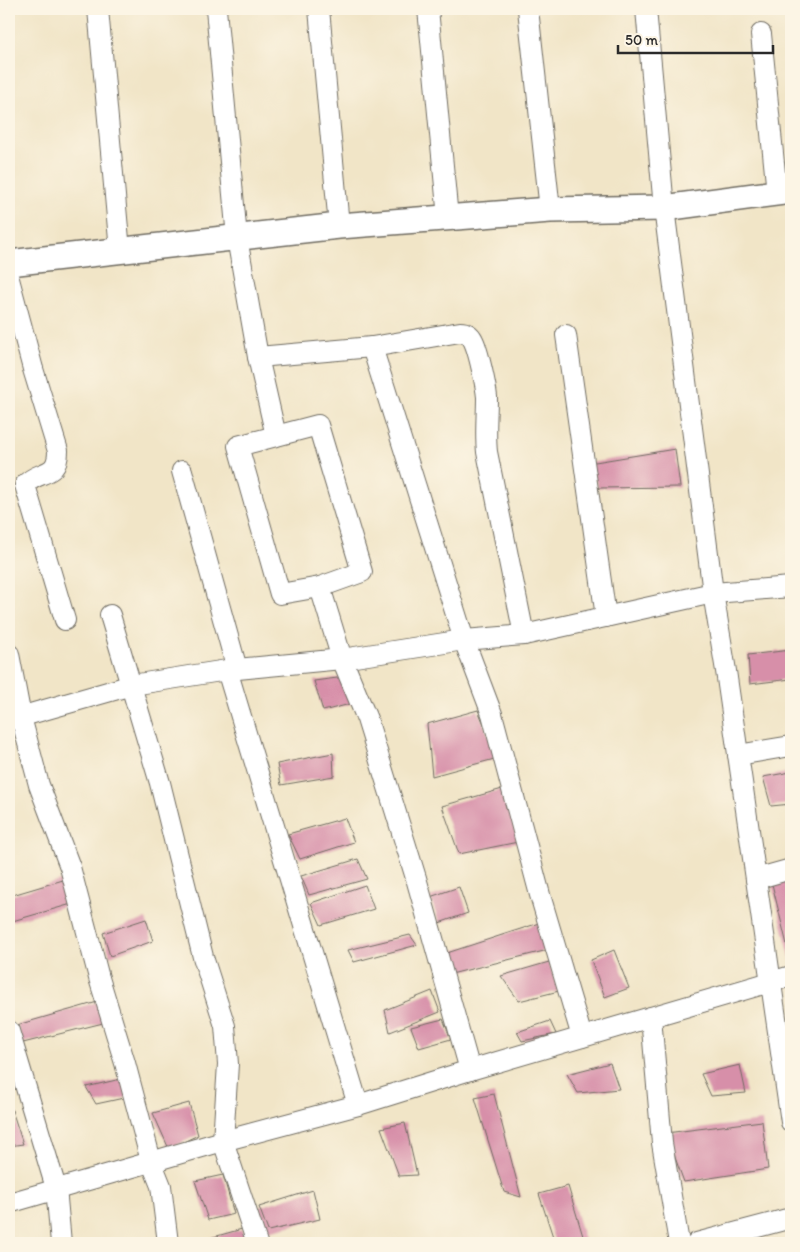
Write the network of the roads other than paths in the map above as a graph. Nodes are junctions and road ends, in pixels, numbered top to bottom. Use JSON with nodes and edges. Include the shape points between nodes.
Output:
{"nodes":[{"id":1,"x":98,"y":9,"type":"edge"},
{"id":2,"x":216,"y":9,"type":"edge"},
{"id":3,"x":319,"y":9,"type":"edge"},
{"id":4,"x":428,"y":9,"type":"edge"},
{"id":5,"x":528,"y":9,"type":"edge"},
{"id":6,"x":646,"y":9,"type":"edge"},
{"id":7,"x":761,"y":34,"type":"dead end"},
{"id":8,"x":784,"y":192,"type":"edge"},
{"id":9,"x":664,"y":208,"type":"junction"},
{"id":10,"x":550,"y":210,"type":"junction"},
{"id":11,"x":448,"y":218,"type":"junction"},
{"id":12,"x":339,"y":226,"type":"junction"},
{"id":13,"x":237,"y":238,"type":"junction"},
{"id":14,"x":120,"y":251,"type":"junction"},
{"id":15,"x":9,"y":263,"type":"edge"},
{"id":16,"x":9,"y":279,"type":"edge"},
{"id":17,"x":566,"y":335,"type":"dead end"},
{"id":18,"x":372,"y":347,"type":"junction"},
{"id":19,"x":258,"y":357,"type":"junction"},
{"id":20,"x":276,"y":436,"type":"junction"},
{"id":21,"x":182,"y":471,"type":"dead end"},
{"id":22,"x":320,"y":587,"type":"junction"},
{"id":23,"x":791,"y":587,"type":"edge"},
{"id":24,"x":713,"y":593,"type":"junction"},
{"id":25,"x":110,"y":615,"type":"dead end"},
{"id":26,"x":606,"y":617,"type":"junction"},
{"id":27,"x":64,"y":620,"type":"dead end"},
{"id":28,"x":524,"y":635,"type":"junction"},
{"id":29,"x":464,"y":640,"type":"junction"},
{"id":30,"x":9,"y":654,"type":"edge"},
{"id":31,"x":342,"y":660,"type":"junction"},
{"id":32,"x":232,"y":669,"type":"junction"},
{"id":33,"x":132,"y":685,"type":"junction"},
{"id":34,"x":15,"y":718,"type":"edge"},
{"id":35,"x":791,"y":746,"type":"edge"},
{"id":36,"x":738,"y":756,"type":"junction"},
{"id":37,"x":791,"y":868,"type":"edge"},
{"id":38,"x":756,"y":879,"type":"junction"},
{"id":39,"x":791,"y":976,"type":"edge"},
{"id":40,"x":770,"y":981,"type":"junction"},
{"id":41,"x":651,"y":1017,"type":"junction"},
{"id":42,"x":9,"y":1031,"type":"edge"},
{"id":43,"x":582,"y":1037,"type":"junction"},
{"id":44,"x":470,"y":1070,"type":"junction"},
{"id":45,"x":358,"y":1105,"type":"junction"},
{"id":46,"x":791,"y":1122,"type":"edge"},
{"id":47,"x":223,"y":1141,"type":"junction"},
{"id":48,"x":151,"y":1161,"type":"junction"},
{"id":49,"x":56,"y":1188,"type":"junction"},
{"id":50,"x":9,"y":1203,"type":"edge"},
{"id":51,"x":791,"y":1218,"type":"edge"},
{"id":52,"x":61,"y":1243,"type":"edge"},
{"id":53,"x":168,"y":1243,"type":"edge"},
{"id":54,"x":258,"y":1243,"type":"edge"},
{"id":55,"x":679,"y":1243,"type":"edge"},
{"id":56,"x":697,"y":1243,"type":"edge"}],
"edges":[{"from":1,"to":14,"type":"street"},
{"from":2,"to":13,"type":"street"},
{"from":3,"to":12,"type":"street"},
{"from":4,"to":11,"type":"street"},
{"from":5,"to":10,"type":"street"},
{"from":6,"to":9,"type":"street"},
{"from":7,"to":8,"type":"street"},
{"from":8,"to":9,"type":"street"},
{"from":9,"to":10,"type":"street"},
{"from":9,"to":24,"type":"street"},
{"from":10,"to":11,"type":"street"},
{"from":11,"to":12,"type":"street"},
{"from":12,"to":13,"type":"street"},
{"from":13,"to":14,"type":"street"},
{"from":13,"to":19,"type":"street"},
{"from":14,"to":15,"type":"street"},
{"from":16,"to":27,"type":"street","via":[[58,451],[56,466],[25,485]]},
{"from":17,"to":26,"type":"street"},
{"from":18,"to":19,"type":"street"},
{"from":18,"to":28,"type":"street","via":[[460,332],[465,332],[472,340],[487,395],[487,452]]},
{"from":18,"to":29,"type":"street"},
{"from":19,"to":20,"type":"street"},
{"from":20,"to":22,"type":"street","via":[[238,446],[280,594]]},
{"from":20,"to":22,"type":"street","via":[[318,425],[362,572]]},
{"from":21,"to":32,"type":"street"},
{"from":22,"to":31,"type":"street"},
{"from":23,"to":24,"type":"street"},
{"from":24,"to":26,"type":"street"},
{"from":24,"to":36,"type":"street"},
{"from":25,"to":33,"type":"street"},
{"from":26,"to":28,"type":"street"},
{"from":28,"to":29,"type":"street"},
{"from":29,"to":31,"type":"street"},
{"from":29,"to":43,"type":"street","via":[[492,714]]},
{"from":30,"to":34,"type":"street"},
{"from":31,"to":32,"type":"street"},
{"from":31,"to":44,"type":"street","via":[[367,719]]},
{"from":32,"to":33,"type":"street"},
{"from":32,"to":45,"type":"street"},
{"from":33,"to":34,"type":"street"},
{"from":33,"to":47,"type":"street","via":[[203,957],[225,1026],[228,1064]]},
{"from":34,"to":48,"type":"street","via":[[70,867]]},
{"from":35,"to":36,"type":"street"},
{"from":36,"to":38,"type":"street"},
{"from":37,"to":38,"type":"street"},
{"from":38,"to":40,"type":"street"},
{"from":39,"to":40,"type":"street"},
{"from":40,"to":41,"type":"street"},
{"from":40,"to":46,"type":"street"},
{"from":41,"to":43,"type":"street"},
{"from":41,"to":55,"type":"street","via":[[662,1143]]},
{"from":42,"to":49,"type":"street"},
{"from":43,"to":44,"type":"street"},
{"from":44,"to":45,"type":"street"},
{"from":45,"to":47,"type":"street"},
{"from":47,"to":48,"type":"street"},
{"from":47,"to":54,"type":"street"},
{"from":48,"to":49,"type":"street"},
{"from":48,"to":53,"type":"street","via":[[161,1186]]},
{"from":49,"to":50,"type":"street"},
{"from":49,"to":52,"type":"street"},
{"from":51,"to":56,"type":"street"}]}
